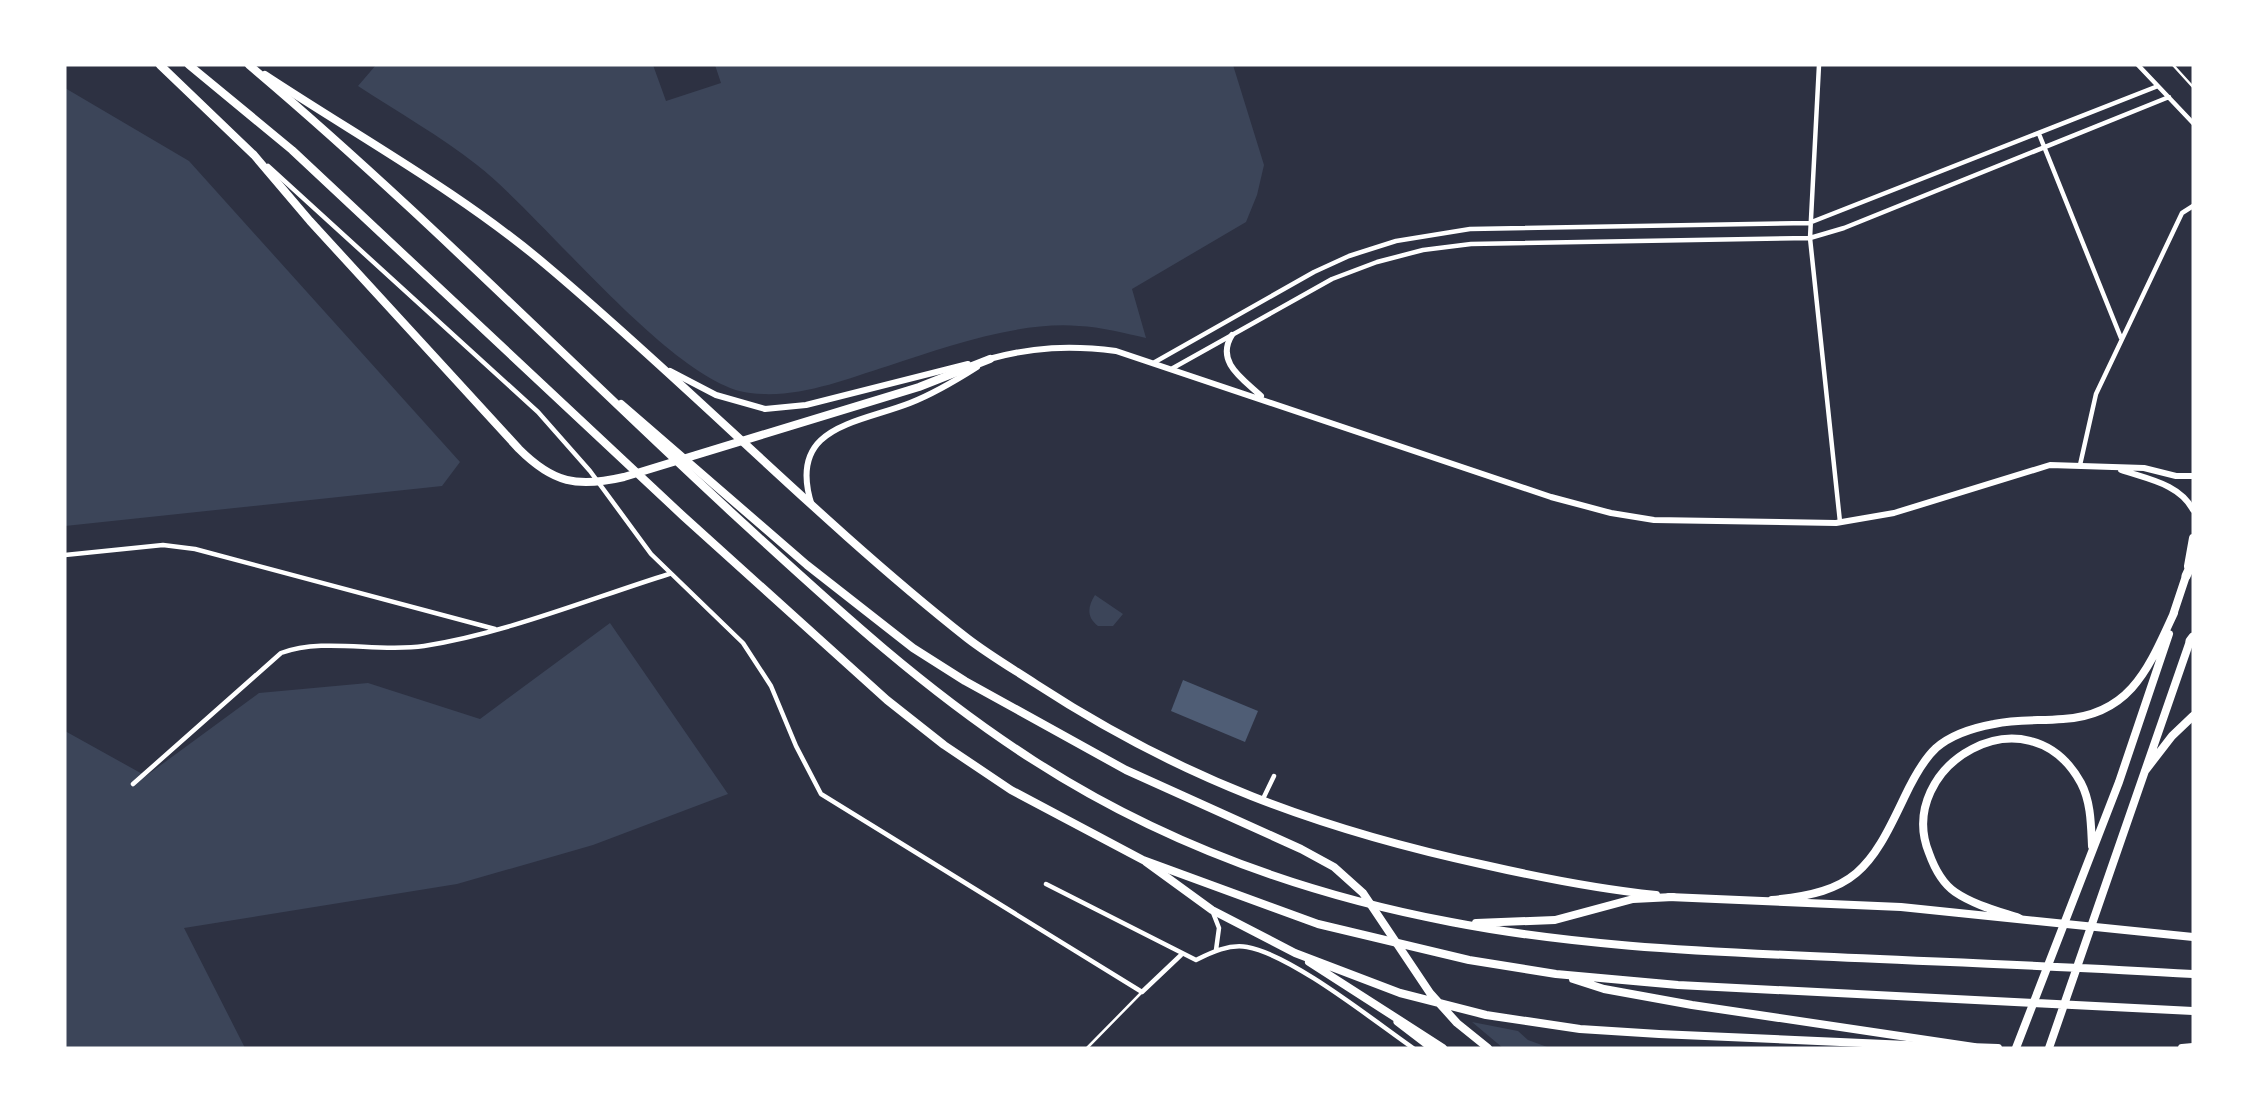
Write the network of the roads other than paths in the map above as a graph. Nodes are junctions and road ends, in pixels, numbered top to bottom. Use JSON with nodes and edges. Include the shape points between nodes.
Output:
{"nodes":[{"id":1,"x":160,"y":65,"type":"edge"},
{"id":2,"x":189,"y":65,"type":"edge"},
{"id":3,"x":250,"y":65,"type":"edge"},
{"id":4,"x":1819,"y":65,"type":"edge"},
{"id":5,"x":2138,"y":65,"type":"edge"},
{"id":6,"x":2172,"y":65,"type":"edge"},
{"id":7,"x":2158,"y":86,"type":"junction"},
{"id":8,"x":2193,"y":87,"type":"edge"},
{"id":9,"x":2169,"y":97,"type":"junction"},
{"id":10,"x":2193,"y":123,"type":"edge"},
{"id":11,"x":2039,"y":134,"type":"junction"},
{"id":12,"x":2044,"y":147,"type":"junction"},
{"id":13,"x":254,"y":155,"type":"junction"},
{"id":14,"x":2193,"y":206,"type":"edge"},
{"id":15,"x":1809,"y":223,"type":"junction"},
{"id":16,"x":1810,"y":238,"type":"junction"},
{"id":17,"x":1232,"y":335,"type":"junction"},
{"id":18,"x":2121,"y":339,"type":"junction"},
{"id":19,"x":990,"y":359,"type":"junction"},
{"id":20,"x":1155,"y":362,"type":"junction"},
{"id":21,"x":662,"y":367,"type":"junction"},
{"id":22,"x":1173,"y":368,"type":"junction"},
{"id":23,"x":585,"y":376,"type":"junction"},
{"id":24,"x":1265,"y":400,"type":"junction"},
{"id":25,"x":2080,"y":465,"type":"junction"},
{"id":26,"x":2113,"y":466,"type":"junction"},
{"id":27,"x":2193,"y":476,"type":"edge"},
{"id":28,"x":812,"y":507,"type":"junction"},
{"id":29,"x":2193,"y":510,"type":"edge"},
{"id":30,"x":1840,"y":522,"type":"junction"},
{"id":31,"x":2193,"y":538,"type":"edge"},
{"id":32,"x":65,"y":555,"type":"edge"},
{"id":33,"x":2193,"y":561,"type":"edge"},
{"id":34,"x":669,"y":574,"type":"junction"},
{"id":35,"x":2186,"y":576,"type":"junction"},
{"id":36,"x":2174,"y":612,"type":"junction"},
{"id":37,"x":496,"y":629,"type":"junction"},
{"id":38,"x":2193,"y":629,"type":"edge"},
{"id":39,"x":2192,"y":639,"type":"edge"},
{"id":40,"x":2193,"y":716,"type":"edge"},
{"id":41,"x":1274,"y":776,"type":"dead end"},
{"id":42,"x":2141,"y":776,"type":"junction"},
{"id":43,"x":132,"y":784,"type":"dead end"},
{"id":44,"x":1262,"y":802,"type":"junction"},
{"id":45,"x":2092,"y":849,"type":"junction"},
{"id":46,"x":1143,"y":860,"type":"junction"},
{"id":47,"x":1046,"y":884,"type":"dead end"},
{"id":48,"x":1672,"y":897,"type":"junction"},
{"id":49,"x":1772,"y":900,"type":"junction"},
{"id":50,"x":1212,"y":910,"type":"junction"},
{"id":51,"x":2019,"y":918,"type":"junction"},
{"id":52,"x":1449,"y":922,"type":"junction"},
{"id":53,"x":2193,"y":937,"type":"edge"},
{"id":54,"x":1216,"y":950,"type":"junction"},
{"id":55,"x":1295,"y":953,"type":"junction"},
{"id":56,"x":1181,"y":956,"type":"junction"},
{"id":57,"x":1556,"y":974,"type":"junction"},
{"id":58,"x":2193,"y":974,"type":"edge"},
{"id":59,"x":1142,"y":992,"type":"junction"},
{"id":60,"x":1366,"y":998,"type":"junction"},
{"id":61,"x":2193,"y":1011,"type":"edge"},
{"id":62,"x":2193,"y":1046,"type":"edge"},
{"id":63,"x":1974,"y":1047,"type":"edge"},
{"id":64,"x":1087,"y":1048,"type":"edge"},
{"id":65,"x":1413,"y":1048,"type":"edge"},
{"id":66,"x":1431,"y":1048,"type":"edge"},
{"id":67,"x":1443,"y":1048,"type":"edge"},
{"id":68,"x":1488,"y":1048,"type":"edge"},
{"id":69,"x":1998,"y":1048,"type":"edge"},
{"id":70,"x":2016,"y":1048,"type":"edge"},
{"id":71,"x":2049,"y":1048,"type":"edge"},
{"id":72,"x":2182,"y":1048,"type":"edge"}],
"edges":[{"from":1,"to":13,"type":"main road"},
{"from":2,"to":46,"type":"main road","via":[[292,150],[887,700],[1011,790]]},
{"from":3,"to":21,"type":"main road","via":[[488,220]]},
{"from":3,"to":23,"type":"main road"},
{"from":4,"to":15,"type":"street"},
{"from":5,"to":7,"type":"street"},
{"from":6,"to":8,"type":"lane"},
{"from":7,"to":9,"type":"street"},
{"from":7,"to":11,"type":"street"},
{"from":9,"to":10,"type":"street"},
{"from":9,"to":12,"type":"street"},
{"from":11,"to":12,"type":"street"},
{"from":11,"to":15,"type":"street"},
{"from":12,"to":16,"type":"street"},
{"from":12,"to":18,"type":"street"},
{"from":13,"to":19,"type":"main road","via":[[504,433],[545,471],[569,481],[595,483],[919,387]]},
{"from":13,"to":34,"type":"street","via":[[538,412]]},
{"from":14,"to":18,"type":"street","via":[[2182,213]]},
{"from":15,"to":16,"type":"street"},
{"from":15,"to":20,"type":"street","via":[[1494,229],[1420,236],[1326,266]]},
{"from":16,"to":17,"type":"street","via":[[1471,244],[1423,250],[1332,279]]},
{"from":16,"to":30,"type":"street"},
{"from":17,"to":22,"type":"street"},
{"from":17,"to":24,"type":"street","via":[[1226,348],[1228,363]]},
{"from":18,"to":25,"type":"street","via":[[2096,394]]},
{"from":19,"to":20,"type":"street","via":[[1020,350],[1074,347],[1116,351]]},
{"from":19,"to":21,"type":"street","via":[[806,405],[765,409],[716,395]]},
{"from":19,"to":28,"type":"street","via":[[925,397],[844,425],[817,441],[806,477]]},
{"from":20,"to":22,"type":"street"},
{"from":21,"to":28,"type":"main road"},
{"from":22,"to":24,"type":"street"},
{"from":23,"to":52,"type":"main road","via":[[839,612],[976,722],[1037,763],[1160,830],[1222,857],[1322,891]]},
{"from":23,"to":68,"type":"main road","via":[[827,582],[913,648],[965,681],[1189,801],[1334,867],[1363,893],[1430,993]]},
{"from":24,"to":30,"type":"street","via":[[1611,513],[1676,521]]},
{"from":25,"to":26,"type":"street"},
{"from":25,"to":30,"type":"street","via":[[2044,466],[1894,513]]},
{"from":26,"to":27,"type":"street"},
{"from":26,"to":29,"type":"street","via":[[2174,489]]},
{"from":28,"to":44,"type":"main road","via":[[971,640],[1055,697],[1173,764]]},
{"from":31,"to":35,"type":"main road"},
{"from":32,"to":37,"type":"street","via":[[163,545],[195,550]]},
{"from":33,"to":35,"type":"highway"},
{"from":34,"to":37,"type":"street"},
{"from":34,"to":59,"type":"street","via":[[726,624],[760,665],[821,794]]},
{"from":35,"to":36,"type":"main road"},
{"from":36,"to":45,"type":"main road","via":[[2165,651]]},
{"from":36,"to":49,"type":"main road","via":[[2147,671],[2119,702],[2086,716],[2009,721],[1958,733],[1922,765],[1883,842],[1856,875],[1810,896]]},
{"from":37,"to":43,"type":"street","via":[[423,646],[313,646],[281,653]]},
{"from":38,"to":39,"type":"main road"},
{"from":39,"to":42,"type":"main road"},
{"from":40,"to":42,"type":"main road"},
{"from":41,"to":44,"type":"street"},
{"from":42,"to":71,"type":"main road"},
{"from":44,"to":48,"type":"main road","via":[[1436,855],[1576,885]]},
{"from":45,"to":51,"type":"main road","via":[[2089,804],[2082,785],[2051,750],[2003,739],[1981,742],[1954,760],[1932,791],[1923,826],[1933,865],[1954,891]]},
{"from":45,"to":70,"type":"main road"},
{"from":46,"to":50,"type":"main road"},
{"from":46,"to":57,"type":"main road","via":[[1318,924],[1469,960]]},
{"from":47,"to":56,"type":"street"},
{"from":48,"to":49,"type":"main road"},
{"from":48,"to":52,"type":"main road","via":[[1633,899],[1538,922]]},
{"from":49,"to":51,"type":"main road"},
{"from":50,"to":54,"type":"street","via":[[1219,928]]},
{"from":50,"to":55,"type":"main road"},
{"from":51,"to":53,"type":"main road"},
{"from":52,"to":58,"type":"main road","via":[[1623,948]]},
{"from":54,"to":56,"type":"street","via":[[1196,960]]},
{"from":54,"to":65,"type":"street","via":[[1248,947],[1278,959]]},
{"from":55,"to":60,"type":"main road"},
{"from":55,"to":63,"type":"main road","via":[[1400,993],[1486,1015],[1553,1025]]},
{"from":56,"to":59,"type":"street"},
{"from":57,"to":61,"type":"main road","via":[[1678,985]]},
{"from":57,"to":63,"type":"main road","via":[[1604,989]]},
{"from":59,"to":64,"type":"lane"},
{"from":60,"to":66,"type":"main road"},
{"from":60,"to":67,"type":"main road"},
{"from":62,"to":72,"type":"main road"},
{"from":63,"to":69,"type":"main road"}]}
